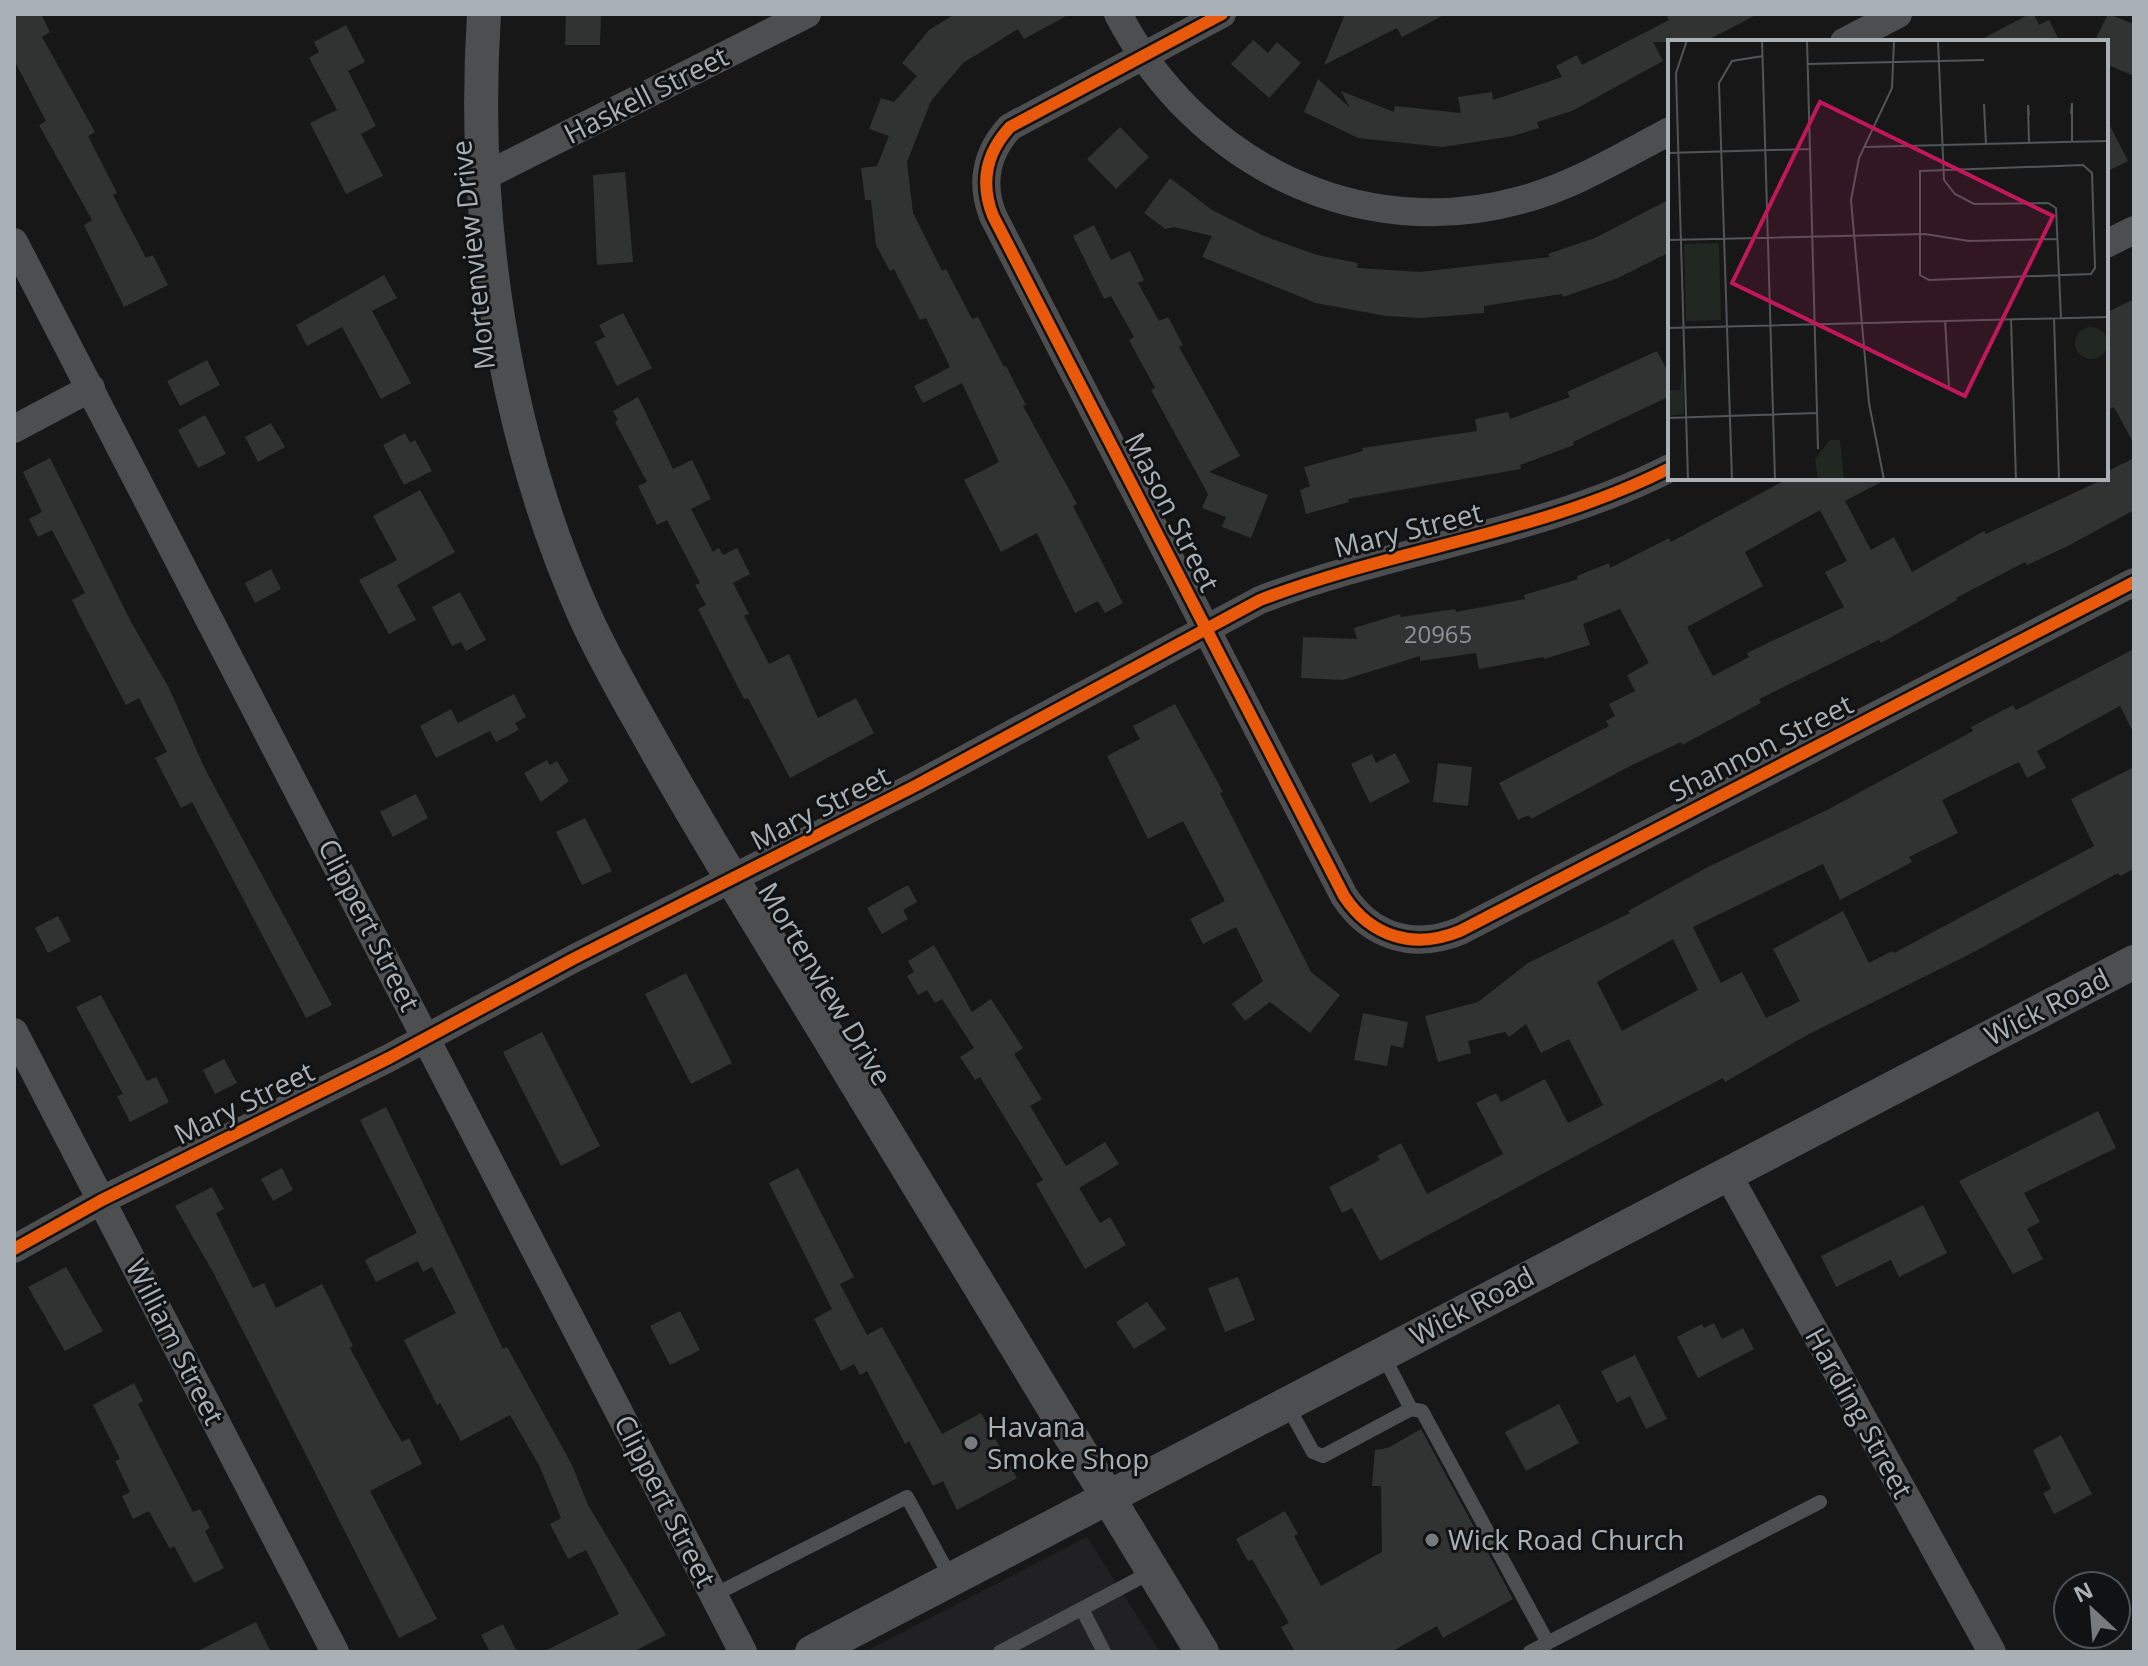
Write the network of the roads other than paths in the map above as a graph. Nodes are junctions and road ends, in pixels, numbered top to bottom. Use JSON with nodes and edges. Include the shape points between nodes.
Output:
{"nodes":[{"id":1,"x":484,"y":14,"type":"edge"},
{"id":2,"x":807,"y":14,"type":"edge"},
{"id":3,"x":1118,"y":14,"type":"edge"},
{"id":4,"x":1222,"y":14,"type":"edge"},
{"id":5,"x":1898,"y":14,"type":"edge"},
{"id":6,"x":1848,"y":40,"type":"edge"},
{"id":7,"x":1142,"y":55,"type":"junction"},
{"id":8,"x":1668,"y":132,"type":"edge"},
{"id":9,"x":485,"y":176,"type":"junction"},
{"id":10,"x":2134,"y":230,"type":"edge"},
{"id":11,"x":14,"y":242,"type":"edge"},
{"id":12,"x":2108,"y":243,"type":"edge"},
{"id":13,"x":91,"y":388,"type":"junction"},
{"id":14,"x":14,"y":429,"type":"edge"},
{"id":15,"x":1668,"y":469,"type":"edge"},
{"id":16,"x":2134,"y":582,"type":"edge"},
{"id":17,"x":1206,"y":630,"type":"junction"},
{"id":18,"x":733,"y":880,"type":"junction"},
{"id":19,"x":1406,"y":940,"type":"joint"},
{"id":20,"x":2134,"y":962,"type":"edge"},
{"id":21,"x":14,"y":1032,"type":"edge"},
{"id":22,"x":426,"y":1039,"type":"junction"},
{"id":23,"x":1727,"y":1173,"type":"junction"},
{"id":24,"x":102,"y":1200,"type":"junction"},
{"id":25,"x":14,"y":1249,"type":"edge"},
{"id":26,"x":1383,"y":1353,"type":"junction"},
{"id":27,"x":1286,"y":1403,"type":"junction"},
{"id":28,"x":1411,"y":1409,"type":"junction"},
{"id":29,"x":1108,"y":1496,"type":"junction"},
{"id":30,"x":1820,"y":1502,"type":"dead end"},
{"id":31,"x":1153,"y":1570,"type":"junction"},
{"id":32,"x":951,"y":1579,"type":"junction"},
{"id":33,"x":714,"y":1595,"type":"junction"},
{"id":34,"x":1082,"y":1609,"type":"junction"},
{"id":35,"x":1548,"y":1643,"type":"junction"},
{"id":36,"x":1019,"y":1648,"type":"edge"},
{"id":37,"x":335,"y":1652,"type":"edge"},
{"id":38,"x":743,"y":1652,"type":"edge"},
{"id":39,"x":812,"y":1652,"type":"edge"},
{"id":40,"x":1000,"y":1652,"type":"edge"},
{"id":41,"x":1104,"y":1652,"type":"edge"},
{"id":42,"x":1202,"y":1652,"type":"edge"},
{"id":43,"x":1530,"y":1652,"type":"edge"},
{"id":44,"x":1992,"y":1652,"type":"edge"}],
"edges":[{"from":1,"to":9,"type":"street","name":"Mortenview Drive"},
{"from":2,"to":9,"type":"street","name":"Haskell Street"},
{"from":3,"to":7,"type":"street"},
{"from":4,"to":7,"type":"street"},
{"from":5,"to":6,"type":"street"},
{"from":7,"to":8,"type":"street","via":[[1166,89],[1247,159],[1312,190],[1386,209],[1438,212],[1520,201],[1560,188]]},
{"from":7,"to":17,"type":"street","name":"Mason Street","via":[[1026,116],[1001,137],[989,161],[985,189],[993,216]]},
{"from":9,"to":18,"type":"street","name":"Mortenview Drive","via":[[493,278],[510,378],[558,550],[613,673]]},
{"from":10,"to":12,"type":"street"},
{"from":11,"to":13,"type":"street","name":"Clippert Street"},
{"from":13,"to":14,"type":"street"},
{"from":13,"to":22,"type":"street","name":"Clippert Street"},
{"from":15,"to":17,"type":"street","name":"Mary Street","via":[[1569,511],[1316,578],[1260,600]]},
{"from":16,"to":19,"type":"street","name":"Shannon Street","via":[[1460,931],[1431,941]]},
{"from":17,"to":18,"type":"street","name":"Mary Street"},
{"from":17,"to":19,"type":"street","name":"Mason Street","via":[[1344,896],[1370,925]]},
{"from":18,"to":22,"type":"street","name":"Mary Street"},
{"from":18,"to":29,"type":"street","name":"Mortenview Drive"},
{"from":20,"to":23,"type":"street","name":"Wick Road"},
{"from":21,"to":24,"type":"street","name":"William Street"},
{"from":22,"to":24,"type":"street","name":"Mary Street"},
{"from":22,"to":33,"type":"street","name":"Clippert Street"},
{"from":23,"to":26,"type":"street","name":"Wick Road"},
{"from":23,"to":44,"type":"street","name":"Harding Street"},
{"from":24,"to":25,"type":"street","name":"Mary Street"},
{"from":24,"to":37,"type":"street","name":"William Street"},
{"from":26,"to":27,"type":"street","name":"Wick Road"},
{"from":26,"to":28,"type":"lane"},
{"from":27,"to":28,"type":"lane","via":[[1313,1452],[1323,1456]]},
{"from":27,"to":29,"type":"street","name":"Wick Road"},
{"from":28,"to":35,"type":"lane","via":[[1422,1411]]},
{"from":29,"to":31,"type":"street","name":"Mortenview Drive"},
{"from":29,"to":32,"type":"street","name":"Wick Road"},
{"from":30,"to":35,"type":"lane"},
{"from":31,"to":34,"type":"lane"},
{"from":31,"to":42,"type":"street","name":"Mortenview Drive"},
{"from":32,"to":33,"type":"lane","via":[[907,1497]]},
{"from":32,"to":39,"type":"street","name":"Wick Road"},
{"from":33,"to":38,"type":"street","name":"Clippert Street"},
{"from":34,"to":36,"type":"lane"},
{"from":34,"to":41,"type":"lane"},
{"from":35,"to":43,"type":"lane"},
{"from":36,"to":40,"type":"lane"}]}
